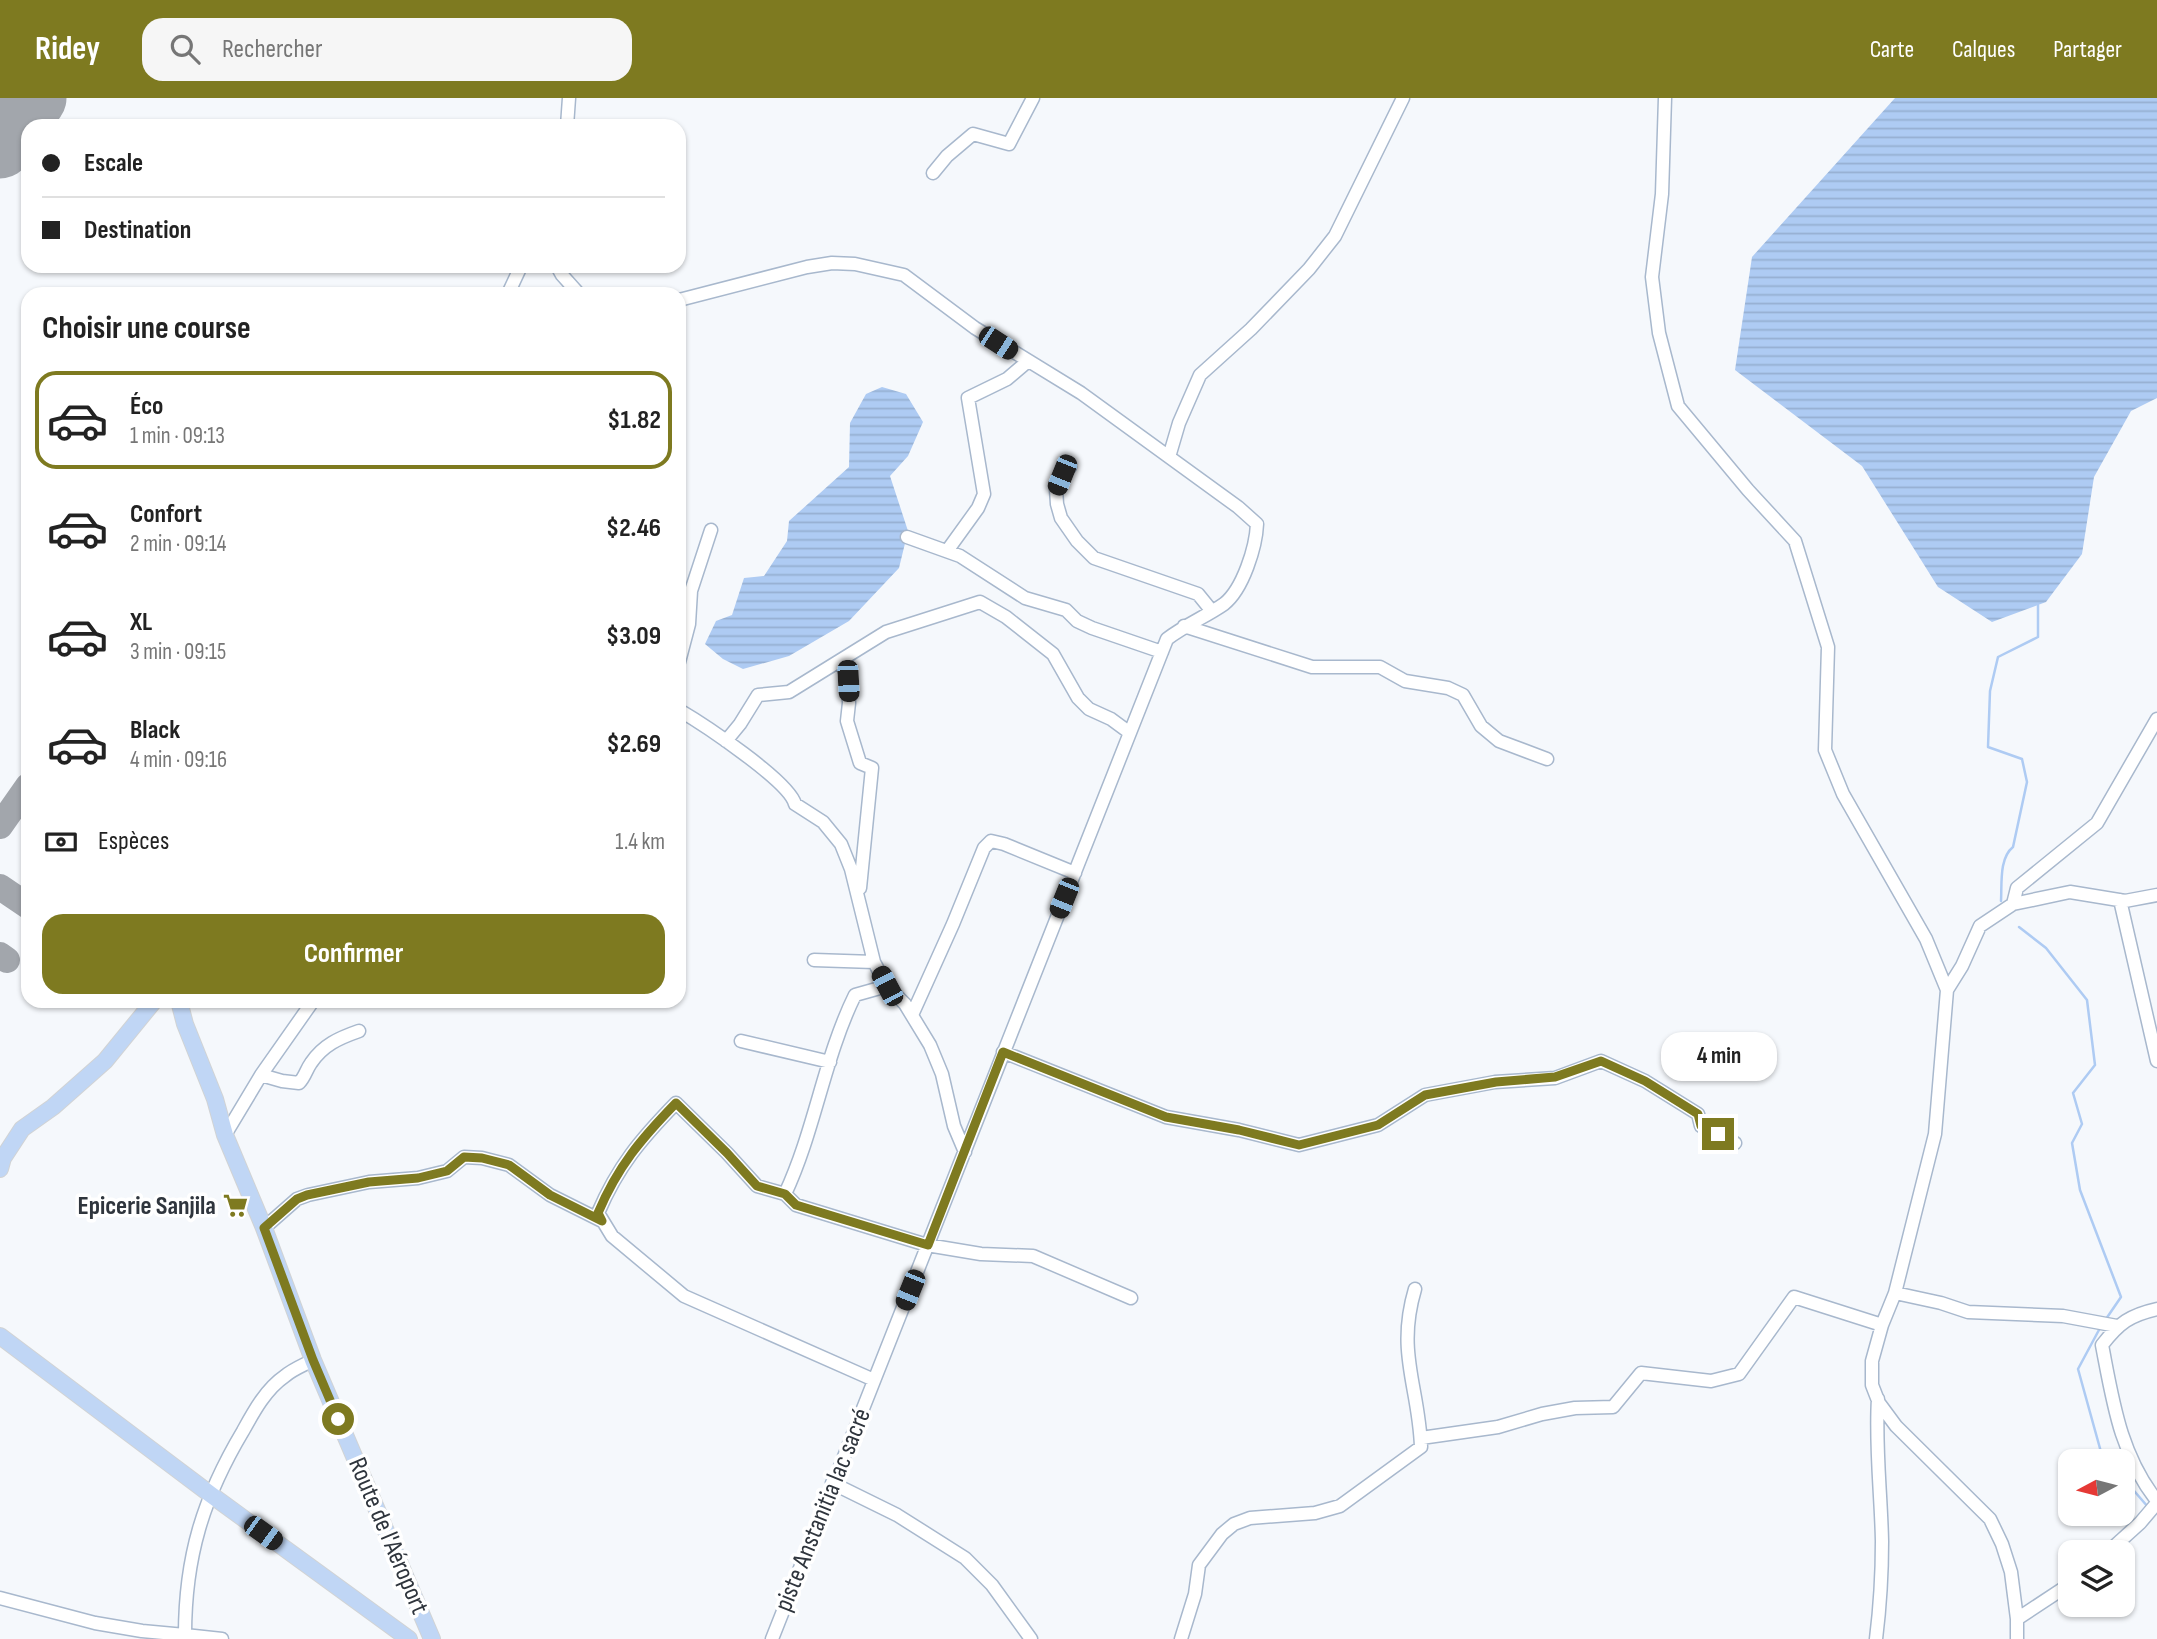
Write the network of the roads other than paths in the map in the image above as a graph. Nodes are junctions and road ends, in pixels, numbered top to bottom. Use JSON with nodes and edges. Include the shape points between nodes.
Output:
{"nodes":[{"id":1,"x":569,"y":98,"type":"edge"},
{"id":2,"x":1033,"y":98,"type":"edge"},
{"id":3,"x":1403,"y":98,"type":"edge"},
{"id":4,"x":1665,"y":98,"type":"edge"},
{"id":5,"x":568,"y":119,"type":"edge"},
{"id":6,"x":933,"y":173,"type":"dead end"},
{"id":7,"x":561,"y":273,"type":"edge"},
{"id":8,"x":573,"y":287,"type":"edge"},
{"id":9,"x":686,"y":298,"type":"edge"},
{"id":10,"x":1027,"y":362,"type":"junction"},
{"id":11,"x":1170,"y":457,"type":"junction"},
{"id":12,"x":1070,"y":467,"type":"dead end"},
{"id":13,"x":711,"y":530,"type":"dead end"},
{"id":14,"x":907,"y":537,"type":"dead end"},
{"id":15,"x":947,"y":551,"type":"junction"},
{"id":16,"x":1211,"y":610,"type":"junction"},
{"id":17,"x":1184,"y":626,"type":"junction"},
{"id":18,"x":686,"y":635,"type":"edge"},
{"id":19,"x":1162,"y":652,"type":"junction"},
{"id":20,"x":842,"y":660,"type":"junction"},
{"id":21,"x":686,"y":714,"type":"edge"},
{"id":22,"x":2157,"y":719,"type":"edge"},
{"id":23,"x":1130,"y":733,"type":"junction"},
{"id":24,"x":726,"y":741,"type":"junction"},
{"id":25,"x":1547,"y":760,"type":"dead end"},
{"id":26,"x":1074,"y":873,"type":"junction"},
{"id":27,"x":2157,"y":895,"type":"edge"},
{"id":28,"x":858,"y":899,"type":"junction"},
{"id":29,"x":2120,"y":900,"type":"junction"},
{"id":30,"x":2013,"y":904,"type":"junction"},
{"id":31,"x":814,"y":960,"type":"dead end"},
{"id":32,"x":874,"y":962,"type":"junction"},
{"id":33,"x":887,"y":986,"type":"junction"},
{"id":34,"x":1947,"y":990,"type":"junction"},
{"id":35,"x":147,"y":1008,"type":"edge"},
{"id":36,"x":181,"y":1008,"type":"edge"},
{"id":37,"x":308,"y":1008,"type":"edge"},
{"id":38,"x":912,"y":1015,"type":"junction"},
{"id":39,"x":359,"y":1031,"type":"dead end"},
{"id":40,"x":741,"y":1041,"type":"dead end"},
{"id":41,"x":1003,"y":1052,"type":"junction"},
{"id":42,"x":2157,"y":1060,"type":"edge"},
{"id":43,"x":830,"y":1062,"type":"junction"},
{"id":44,"x":261,"y":1075,"type":"junction"},
{"id":45,"x":225,"y":1135,"type":"junction"},
{"id":46,"x":1735,"y":1143,"type":"dead end"},
{"id":47,"x":965,"y":1152,"type":"junction"},
{"id":48,"x":0,"y":1169,"type":"edge"},
{"id":49,"x":785,"y":1194,"type":"junction"},
{"id":50,"x":602,"y":1221,"type":"junction"},
{"id":51,"x":264,"y":1228,"type":"junction"},
{"id":52,"x":928,"y":1245,"type":"junction"},
{"id":53,"x":1415,"y":1289,"type":"dead end"},
{"id":54,"x":1895,"y":1293,"type":"junction"},
{"id":55,"x":1131,"y":1298,"type":"dead end"},
{"id":56,"x":2157,"y":1308,"type":"edge"},
{"id":57,"x":1882,"y":1325,"type":"junction"},
{"id":58,"x":2117,"y":1326,"type":"junction"},
{"id":59,"x":0,"y":1336,"type":"edge"},
{"id":60,"x":313,"y":1360,"type":"junction"},
{"id":61,"x":874,"y":1380,"type":"junction"},
{"id":62,"x":1878,"y":1399,"type":"junction"},
{"id":63,"x":1421,"y":1438,"type":"junction"},
{"id":64,"x":832,"y":1483,"type":"junction"},
{"id":65,"x":210,"y":1494,"type":"junction"},
{"id":66,"x":2157,"y":1502,"type":"edge"},
{"id":67,"x":2121,"y":1540,"type":"edge"},
{"id":68,"x":2058,"y":1592,"type":"edge"},
{"id":69,"x":0,"y":1598,"type":"edge"},
{"id":70,"x":2017,"y":1619,"type":"junction"},
{"id":71,"x":185,"y":1637,"type":"edge"},
{"id":72,"x":222,"y":1639,"type":"edge"},
{"id":73,"x":409,"y":1639,"type":"edge"},
{"id":74,"x":432,"y":1639,"type":"edge"},
{"id":75,"x":772,"y":1639,"type":"edge"},
{"id":76,"x":1031,"y":1639,"type":"edge"},
{"id":77,"x":1181,"y":1639,"type":"edge"},
{"id":78,"x":1875,"y":1639,"type":"edge"},
{"id":79,"x":2017,"y":1639,"type":"edge"}],
"edges":[{"from":1,"to":5,"type":"street"},
{"from":2,"to":6,"type":"street","via":[[1009,144],[973,134]]},
{"from":3,"to":11,"type":"street","via":[[1335,236],[1251,329],[1200,375]]},
{"from":4,"to":34,"type":"street","via":[[1662,194],[1652,278],[1659,333],[1678,405],[1795,541],[1828,647],[1825,750],[1843,794],[1926,939]]},
{"from":7,"to":8,"type":"street"},
{"from":9,"to":10,"type":"street","via":[[807,267],[855,264],[904,275]]},
{"from":10,"to":11,"type":"street","via":[[1081,393]]},
{"from":10,"to":15,"type":"street","via":[[1007,379],[968,398],[984,494]]},
{"from":11,"to":16,"type":"street","name":"piste Anstanitia lac sacré","via":[[1256,524],[1256,541],[1235,592]]},
{"from":12,"to":16,"type":"street","via":[[1056,489],[1057,504],[1077,541],[1094,558],[1198,594]]},
{"from":13,"to":18,"type":"street","via":[[691,591]]},
{"from":14,"to":15,"type":"street"},
{"from":15,"to":19,"type":"street","via":[[1025,598],[1066,610],[1092,628]]},
{"from":16,"to":17,"type":"street","name":"piste Anstanitia lac sacré"},
{"from":17,"to":19,"type":"street","name":"piste Anstanitia lac sacré","via":[[1167,639]]},
{"from":17,"to":25,"type":"street","via":[[1312,667],[1380,667],[1405,681],[1448,688],[1463,695],[1481,726],[1499,741]]},
{"from":19,"to":23,"type":"street","name":"piste Anstanitia lac sacré"},
{"from":20,"to":23,"type":"street","via":[[886,632],[980,602],[1053,654],[1088,709]]},
{"from":20,"to":24,"type":"street","via":[[789,692],[758,695]]},
{"from":20,"to":28,"type":"street","via":[[854,748],[860,763],[872,768]]},
{"from":21,"to":24,"type":"street"},
{"from":22,"to":30,"type":"street","via":[[2097,823],[2017,888]]},
{"from":23,"to":26,"type":"street","name":"piste Anstanitia lac sacré"},
{"from":24,"to":28,"type":"street","via":[[782,784],[795,804],[824,822],[841,844]]},
{"from":26,"to":38,"type":"street","via":[[991,841]]},
{"from":26,"to":41,"type":"street","name":"piste Anstanitia lac sacré"},
{"from":27,"to":29,"type":"street"},
{"from":28,"to":32,"type":"street"},
{"from":29,"to":30,"type":"street","via":[[2070,892]]},
{"from":29,"to":42,"type":"street"},
{"from":30,"to":34,"type":"street","via":[[1980,926]]},
{"from":31,"to":32,"type":"street"},
{"from":32,"to":33,"type":"street"},
{"from":33,"to":38,"type":"street"},
{"from":33,"to":43,"type":"street","via":[[855,995]]},
{"from":34,"to":54,"type":"street","via":[[1935,1133]]},
{"from":35,"to":48,"type":"main road","via":[[105,1061],[22,1129]]},
{"from":36,"to":45,"type":"main road","name":"Route de l'Aéroport"},
{"from":37,"to":44,"type":"street"},
{"from":38,"to":47,"type":"street","via":[[942,1074]]},
{"from":39,"to":44,"type":"street","via":[[319,1051],[299,1083]]},
{"from":40,"to":43,"type":"street"},
{"from":41,"to":46,"type":"street","via":[[1166,1117],[1299,1145],[1378,1125],[1425,1095],[1555,1077],[1601,1061],[1645,1081],[1698,1114],[1701,1126]]},
{"from":41,"to":47,"type":"street","name":"piste Anstanitia lac sacré"},
{"from":43,"to":49,"type":"street"},
{"from":44,"to":45,"type":"street"},
{"from":45,"to":51,"type":"main road","name":"Route de l'Aéroport"},
{"from":47,"to":52,"type":"street","name":"piste Anstanitia lac sacré"},
{"from":49,"to":50,"type":"street","via":[[757,1186],[676,1103],[640,1140],[611,1182],[598,1213]]},
{"from":49,"to":52,"type":"street","via":[[796,1205]]},
{"from":50,"to":51,"type":"street","via":[[550,1195],[509,1165],[464,1157],[447,1171],[307,1195]]},
{"from":50,"to":61,"type":"street","via":[[612,1236],[684,1296]]},
{"from":51,"to":60,"type":"main road","name":"Route de l'Aéroport"},
{"from":52,"to":55,"type":"street","via":[[1033,1256]]},
{"from":52,"to":61,"type":"street","name":"piste Anstanitia lac sacré"},
{"from":53,"to":63,"type":"street","via":[[1406,1347]]},
{"from":54,"to":57,"type":"street"},
{"from":54,"to":58,"type":"street","via":[[1968,1312],[2063,1316]]},
{"from":56,"to":58,"type":"street"},
{"from":57,"to":62,"type":"street","via":[[1872,1361],[1872,1385]]},
{"from":57,"to":63,"type":"street","via":[[1794,1297],[1739,1374],[1711,1381],[1641,1373],[1613,1406],[1575,1408],[1498,1427]]},
{"from":58,"to":66,"type":"street","via":[[2102,1345],[2116,1419],[2141,1482]]},
{"from":59,"to":65,"type":"main road","name":"Route de l'Aéroport"},
{"from":60,"to":65,"type":"street","via":[[285,1375],[270,1390],[229,1454]]},
{"from":60,"to":74,"type":"main road","name":"Route de l'Aéroport"},
{"from":61,"to":64,"type":"street","name":"piste Anstanitia lac sacré"},
{"from":62,"to":70,"type":"street","via":[[1896,1426],[1990,1519],[2011,1572]]},
{"from":62,"to":78,"type":"street","via":[[1882,1542]]},
{"from":63,"to":77,"type":"street","via":[[1421,1447],[1340,1506],[1315,1513],[1250,1518],[1222,1534],[1199,1565]]},
{"from":64,"to":75,"type":"street","name":"piste Anstanitia lac sacré"},
{"from":64,"to":76,"type":"street","via":[[897,1515],[965,1558],[992,1585]]},
{"from":65,"to":71,"type":"street","via":[[192,1550]]},
{"from":65,"to":73,"type":"main road","name":"Route de l'Aéroport"},
{"from":66,"to":67,"type":"street"},
{"from":68,"to":70,"type":"street"},
{"from":69,"to":71,"type":"street","via":[[95,1623]]},
{"from":70,"to":79,"type":"street"},
{"from":71,"to":72,"type":"street"}]}
